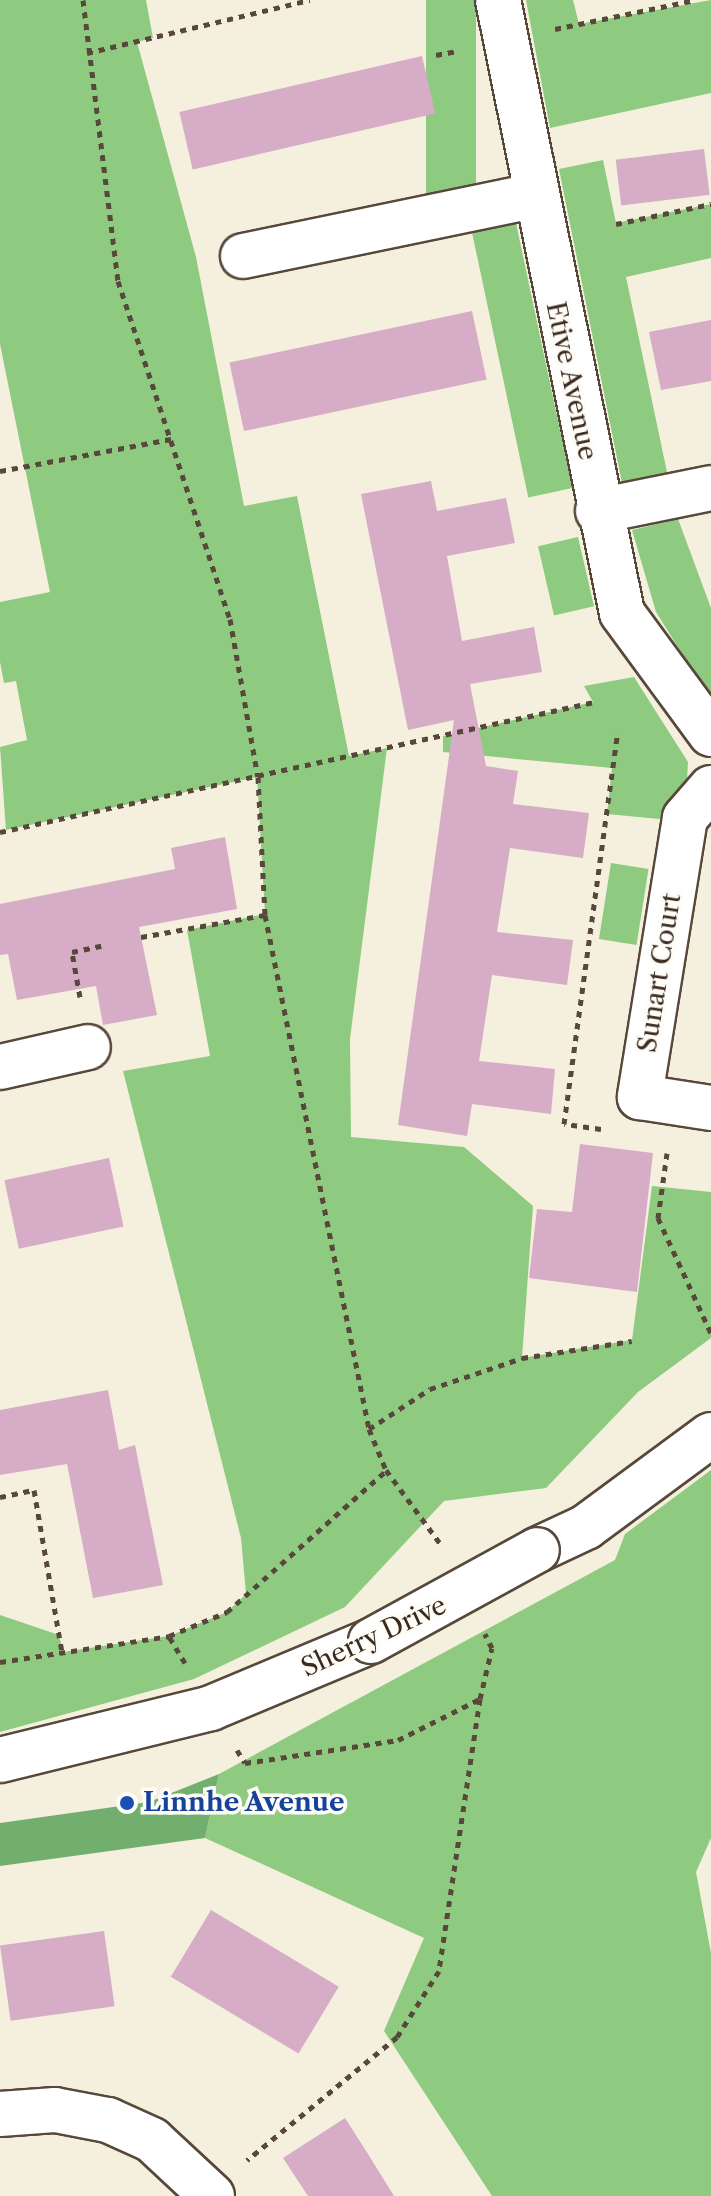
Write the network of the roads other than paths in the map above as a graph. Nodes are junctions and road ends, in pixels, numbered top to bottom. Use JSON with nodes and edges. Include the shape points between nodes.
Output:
{"nodes":[{"id":1,"x":501,"y":20,"type":"edge"},
{"id":2,"x":532,"y":196,"type":"junction"},
{"id":3,"x":243,"y":256,"type":"dead end"},
{"id":4,"x":711,"y":488,"type":"edge"},
{"id":5,"x":598,"y":511,"type":"junction"},
{"id":6,"x":711,"y":734,"type":"edge"},
{"id":7,"x":711,"y":788,"type":"edge"},
{"id":8,"x":88,"y":1047,"type":"road end"},
{"id":9,"x":0,"y":1067,"type":"edge"},
{"id":10,"x":711,"y":1108,"type":"edge"},
{"id":11,"x":711,"y":1435,"type":"edge"},
{"id":12,"x":0,"y":1760,"type":"edge"},
{"id":13,"x":0,"y":2114,"type":"edge"},
{"id":14,"x":210,"y":2194,"type":"edge"}],
"edges":[{"from":1,"to":2,"type":"street","name":"Etive Avenue"},
{"from":2,"to":3,"type":"street"},
{"from":2,"to":5,"type":"street","name":"Etive Avenue"},
{"from":4,"to":5,"type":"street"},
{"from":5,"to":6,"type":"street","name":"Etive Avenue","via":[[622,613]]},
{"from":7,"to":10,"type":"street","name":"Sunart Court","via":[[685,818],[640,1097]]},
{"from":8,"to":9,"type":"street"},
{"from":11,"to":12,"type":"street","name":"Sherry Drive","bridge":true,"via":[[586,1527],[371,1641],[211,1708]]},
{"from":13,"to":14,"type":"street","via":[[55,2110],[108,2120],[152,2140]]}]}
